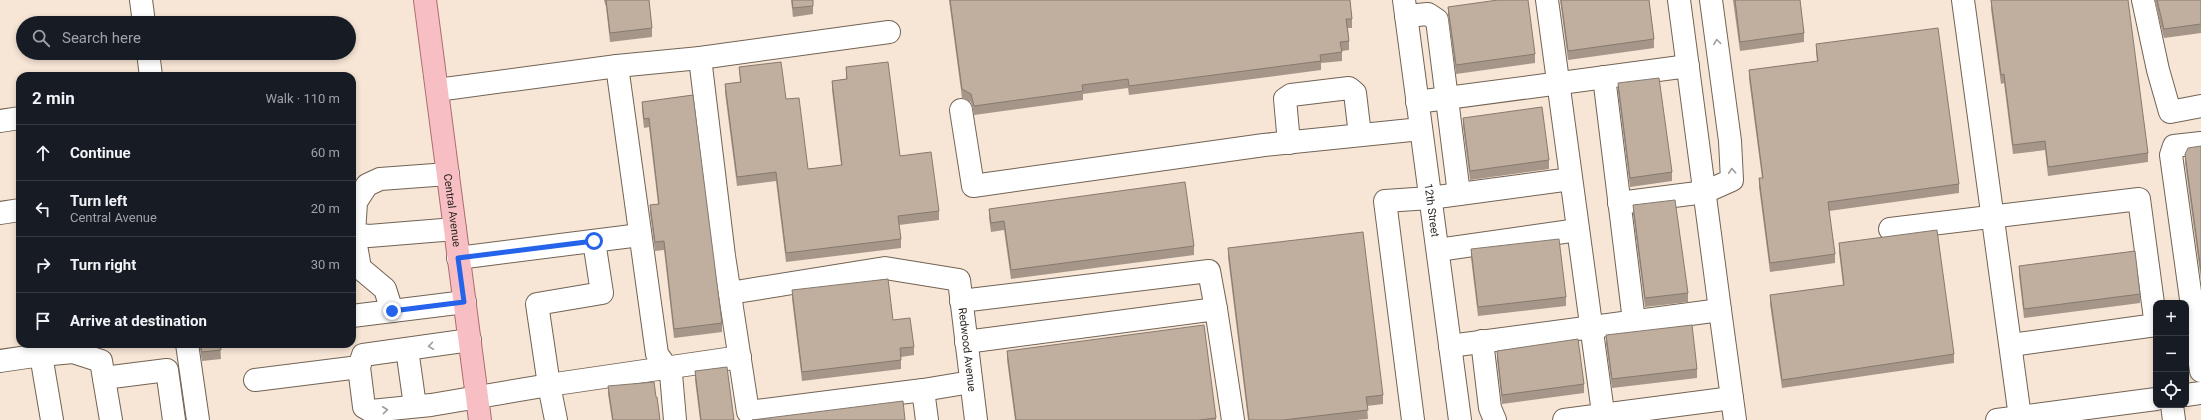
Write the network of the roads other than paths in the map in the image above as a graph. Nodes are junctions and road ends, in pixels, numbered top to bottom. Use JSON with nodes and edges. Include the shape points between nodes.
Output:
{"nodes":[{"id":1,"x":141,"y":0,"type":"edge"},
{"id":2,"x":424,"y":0,"type":"edge"},
{"id":3,"x":1547,"y":0,"type":"edge"},
{"id":4,"x":1679,"y":0,"type":"edge"},
{"id":5,"x":1711,"y":0,"type":"edge"},
{"id":6,"x":1963,"y":0,"type":"edge"},
{"id":7,"x":2144,"y":0,"type":"edge"},
{"id":8,"x":1405,"y":8,"type":"edge"},
{"id":9,"x":143,"y":16,"type":"edge"},
{"id":10,"x":889,"y":32,"type":"dead end"},
{"id":11,"x":700,"y":58,"type":"junction"},
{"id":12,"x":149,"y":60,"type":"edge"},
{"id":13,"x":617,"y":66,"type":"junction"},
{"id":14,"x":1688,"y":66,"type":"junction"},
{"id":15,"x":150,"y":72,"type":"edge"},
{"id":16,"x":1604,"y":78,"type":"junction"},
{"id":17,"x":1558,"y":83,"type":"junction"},
{"id":18,"x":436,"y":90,"type":"junction"},
{"id":19,"x":1446,"y":98,"type":"junction"},
{"id":20,"x":1417,"y":102,"type":"junction"},
{"id":21,"x":2201,"y":106,"type":"edge"},
{"id":22,"x":961,"y":110,"type":"dead end"},
{"id":23,"x":16,"y":119,"type":"edge"},
{"id":24,"x":0,"y":121,"type":"edge"},
{"id":25,"x":1421,"y":128,"type":"junction"},
{"id":26,"x":1360,"y":135,"type":"junction"},
{"id":27,"x":1289,"y":143,"type":"junction"},
{"id":28,"x":2201,"y":143,"type":"edge"},
{"id":29,"x":448,"y":174,"type":"junction"},
{"id":30,"x":1571,"y":178,"type":"junction"},
{"id":31,"x":1705,"y":192,"type":"junction"},
{"id":32,"x":1459,"y":194,"type":"junction"},
{"id":33,"x":1430,"y":198,"type":"junction"},
{"id":34,"x":356,"y":202,"type":"edge"},
{"id":35,"x":1619,"y":203,"type":"junction"},
{"id":36,"x":16,"y":211,"type":"edge"},
{"id":37,"x":0,"y":213,"type":"edge"},
{"id":38,"x":1993,"y":216,"type":"junction"},
{"id":39,"x":455,"y":229,"type":"junction"},
{"id":40,"x":1890,"y":229,"type":"dead end"},
{"id":41,"x":1578,"y":230,"type":"junction"},
{"id":42,"x":356,"y":234,"type":"edge"},
{"id":43,"x":640,"y":235,"type":"junction"},
{"id":44,"x":594,"y":241,"type":"junction"},
{"id":45,"x":356,"y":249,"type":"edge"},
{"id":46,"x":1438,"y":250,"type":"junction"},
{"id":47,"x":458,"y":258,"type":"junction"},
{"id":48,"x":730,"y":293,"type":"junction"},
{"id":49,"x":961,"y":301,"type":"junction"},
{"id":50,"x":464,"y":302,"type":"junction"},
{"id":51,"x":2153,"y":303,"type":"edge"},
{"id":52,"x":1216,"y":309,"type":"junction"},
{"id":53,"x":1720,"y":310,"type":"junction"},
{"id":54,"x":392,"y":311,"type":"junction"},
{"id":55,"x":356,"y":316,"type":"edge"},
{"id":56,"x":1634,"y":321,"type":"junction"},
{"id":57,"x":2153,"y":325,"type":"edge"},
{"id":58,"x":1591,"y":326,"type":"junction"},
{"id":59,"x":470,"y":340,"type":"junction"},
{"id":60,"x":966,"y":342,"type":"junction"},
{"id":61,"x":1482,"y":342,"type":"junction"},
{"id":62,"x":2011,"y":345,"type":"junction"},
{"id":63,"x":1450,"y":346,"type":"junction"},
{"id":64,"x":188,"y":348,"type":"edge"},
{"id":65,"x":407,"y":349,"type":"junction"},
{"id":66,"x":42,"y":355,"type":"junction"},
{"id":67,"x":740,"y":357,"type":"junction"},
{"id":68,"x":0,"y":361,"type":"edge"},
{"id":69,"x":359,"y":367,"type":"junction"},
{"id":70,"x":667,"y":369,"type":"junction"},
{"id":71,"x":2201,"y":372,"type":"edge"},
{"id":72,"x":104,"y":378,"type":"junction"},
{"id":73,"x":256,"y":380,"type":"dead end"},
{"id":74,"x":971,"y":382,"type":"junction"},
{"id":75,"x":548,"y":385,"type":"junction"},
{"id":76,"x":923,"y":390,"type":"junction"},
{"id":77,"x":2201,"y":393,"type":"edge"},
{"id":78,"x":2189,"y":395,"type":"edge"},
{"id":79,"x":477,"y":396,"type":"junction"},
{"id":80,"x":1732,"y":398,"type":"junction"},
{"id":81,"x":2153,"y":399,"type":"edge"},
{"id":82,"x":415,"y":406,"type":"junction"},
{"id":83,"x":2172,"y":408,"type":"edge"},
{"id":84,"x":2020,"y":417,"type":"junction"},
{"id":85,"x":1604,"y":418,"type":"edge"},
{"id":86,"x":52,"y":420,"type":"edge"},
{"id":87,"x":111,"y":420,"type":"edge"},
{"id":88,"x":174,"y":420,"type":"edge"},
{"id":89,"x":198,"y":420,"type":"edge"},
{"id":90,"x":480,"y":420,"type":"edge"},
{"id":91,"x":556,"y":420,"type":"edge"},
{"id":92,"x":675,"y":420,"type":"edge"},
{"id":93,"x":927,"y":420,"type":"edge"},
{"id":94,"x":976,"y":420,"type":"edge"},
{"id":95,"x":1232,"y":420,"type":"edge"},
{"id":96,"x":1413,"y":420,"type":"edge"},
{"id":97,"x":1460,"y":420,"type":"edge"},
{"id":98,"x":1495,"y":420,"type":"edge"},
{"id":99,"x":1564,"y":420,"type":"edge"},
{"id":100,"x":1735,"y":420,"type":"edge"},
{"id":101,"x":1996,"y":420,"type":"edge"},
{"id":102,"x":2174,"y":420,"type":"edge"}],
"edges":[{"from":1,"to":9,"type":"street"},
{"from":2,"to":18,"type":"main road","name":"Central Avenue"},
{"from":3,"to":17,"type":"street"},
{"from":4,"to":14,"type":"street"},
{"from":31,"to":5,"type":"street","one_way":true,"via":[[1732,180],[1730,141]]},
{"from":6,"to":38,"type":"street"},
{"from":7,"to":21,"type":"street","via":[[2158,70],[2170,112]]},
{"from":8,"to":19,"type":"street","via":[[1428,14],[1437,20]]},
{"from":8,"to":20,"type":"street","name":"12th Street"},
{"from":10,"to":11,"type":"street"},
{"from":11,"to":13,"type":"street"},
{"from":11,"to":48,"type":"street"},
{"from":12,"to":15,"type":"street"},
{"from":13,"to":18,"type":"street"},
{"from":13,"to":43,"type":"street"},
{"from":14,"to":16,"type":"street"},
{"from":14,"to":31,"type":"street"},
{"from":16,"to":17,"type":"street"},
{"from":16,"to":35,"type":"street"},
{"from":17,"to":19,"type":"street"},
{"from":17,"to":30,"type":"street"},
{"from":18,"to":29,"type":"main road","name":"Central Avenue"},
{"from":19,"to":20,"type":"street"},
{"from":19,"to":32,"type":"street"},
{"from":20,"to":25,"type":"street","name":"12th Street"},
{"from":22,"to":27,"type":"street","via":[[973,186]]},
{"from":23,"to":24,"type":"street"},
{"from":25,"to":26,"type":"street"},
{"from":25,"to":33,"type":"street","name":"12th Street"},
{"from":26,"to":27,"type":"street"},
{"from":26,"to":27,"type":"street","via":[[1355,93],[1349,88],[1285,99]]},
{"from":28,"to":71,"type":"street","via":[[2174,146],[2171,155]]},
{"from":29,"to":34,"type":"street","via":[[380,179],[367,185]]},
{"from":29,"to":39,"type":"main road","name":"Central Avenue"},
{"from":30,"to":32,"type":"street"},
{"from":30,"to":41,"type":"street"},
{"from":31,"to":35,"type":"street"},
{"from":31,"to":53,"type":"street"},
{"from":32,"to":33,"type":"street"},
{"from":33,"to":46,"type":"street","name":"12th Street"},
{"from":33,"to":96,"type":"street","via":[[1385,201]]},
{"from":35,"to":56,"type":"street"},
{"from":36,"to":37,"type":"street"},
{"from":38,"to":40,"type":"street"},
{"from":38,"to":51,"type":"street","via":[[2139,199]]},
{"from":38,"to":62,"type":"street"},
{"from":39,"to":42,"type":"street","via":[[369,236]]},
{"from":39,"to":47,"type":"main road","name":"Central Avenue"},
{"from":41,"to":46,"type":"street"},
{"from":41,"to":58,"type":"street"},
{"from":43,"to":44,"type":"street"},
{"from":43,"to":70,"type":"street","via":[[657,354]]},
{"from":44,"to":47,"type":"street"},
{"from":44,"to":75,"type":"street","via":[[602,293],[537,304]]},
{"from":45,"to":54,"type":"street","via":[[360,268],[385,289]]},
{"from":46,"to":63,"type":"street","name":"12th Street"},
{"from":47,"to":50,"type":"main road","name":"Central Avenue"},
{"from":48,"to":49,"type":"street","name":"Redwood Avenue","via":[[886,268],[959,280]]},
{"from":48,"to":67,"type":"street"},
{"from":49,"to":52,"type":"street","via":[[1209,271]]},
{"from":49,"to":60,"type":"street","name":"Redwood Avenue"},
{"from":50,"to":54,"type":"street"},
{"from":50,"to":59,"type":"main road","name":"Central Avenue"},
{"from":52,"to":60,"type":"street"},
{"from":52,"to":95,"type":"street"},
{"from":53,"to":56,"type":"street"},
{"from":53,"to":80,"type":"street"},
{"from":54,"to":55,"type":"street"},
{"from":56,"to":58,"type":"street"},
{"from":57,"to":62,"type":"street"},
{"from":58,"to":61,"type":"street"},
{"from":58,"to":85,"type":"street"},
{"from":59,"to":65,"type":"street","one_way":true},
{"from":59,"to":79,"type":"main road","name":"Central Avenue"},
{"from":60,"to":74,"type":"street","name":"Redwood Avenue"},
{"from":61,"to":63,"type":"street"},
{"from":61,"to":98,"type":"street","via":[[1490,408]]},
{"from":62,"to":84,"type":"street"},
{"from":63,"to":97,"type":"street","name":"12th Street"},
{"from":64,"to":89,"type":"street"},
{"from":65,"to":69,"type":"street","via":[[363,355]]},
{"from":65,"to":82,"type":"street"},
{"from":66,"to":68,"type":"street"},
{"from":66,"to":72,"type":"street","via":[[73,352],[88,356],[101,361]]},
{"from":66,"to":86,"type":"street"},
{"from":67,"to":70,"type":"street"},
{"from":67,"to":76,"type":"street","via":[[748,412]]},
{"from":69,"to":73,"type":"street"},
{"from":69,"to":82,"type":"street","one_way":true,"via":[[364,407],[371,411]]},
{"from":70,"to":75,"type":"street"},
{"from":70,"to":92,"type":"street","via":[[671,374]]},
{"from":72,"to":87,"type":"street"},
{"from":72,"to":88,"type":"street","via":[[167,370]]},
{"from":74,"to":76,"type":"street"},
{"from":74,"to":94,"type":"street","name":"Redwood Avenue"},
{"from":75,"to":79,"type":"street"},
{"from":75,"to":91,"type":"street"},
{"from":76,"to":93,"type":"street"},
{"from":77,"to":78,"type":"street"},
{"from":79,"to":82,"type":"street"},
{"from":79,"to":90,"type":"main road","name":"Central Avenue"},
{"from":80,"to":85,"type":"street"},
{"from":80,"to":100,"type":"street"},
{"from":81,"to":84,"type":"street"},
{"from":83,"to":102,"type":"street"},
{"from":84,"to":101,"type":"street"},
{"from":85,"to":99,"type":"street"}]}
